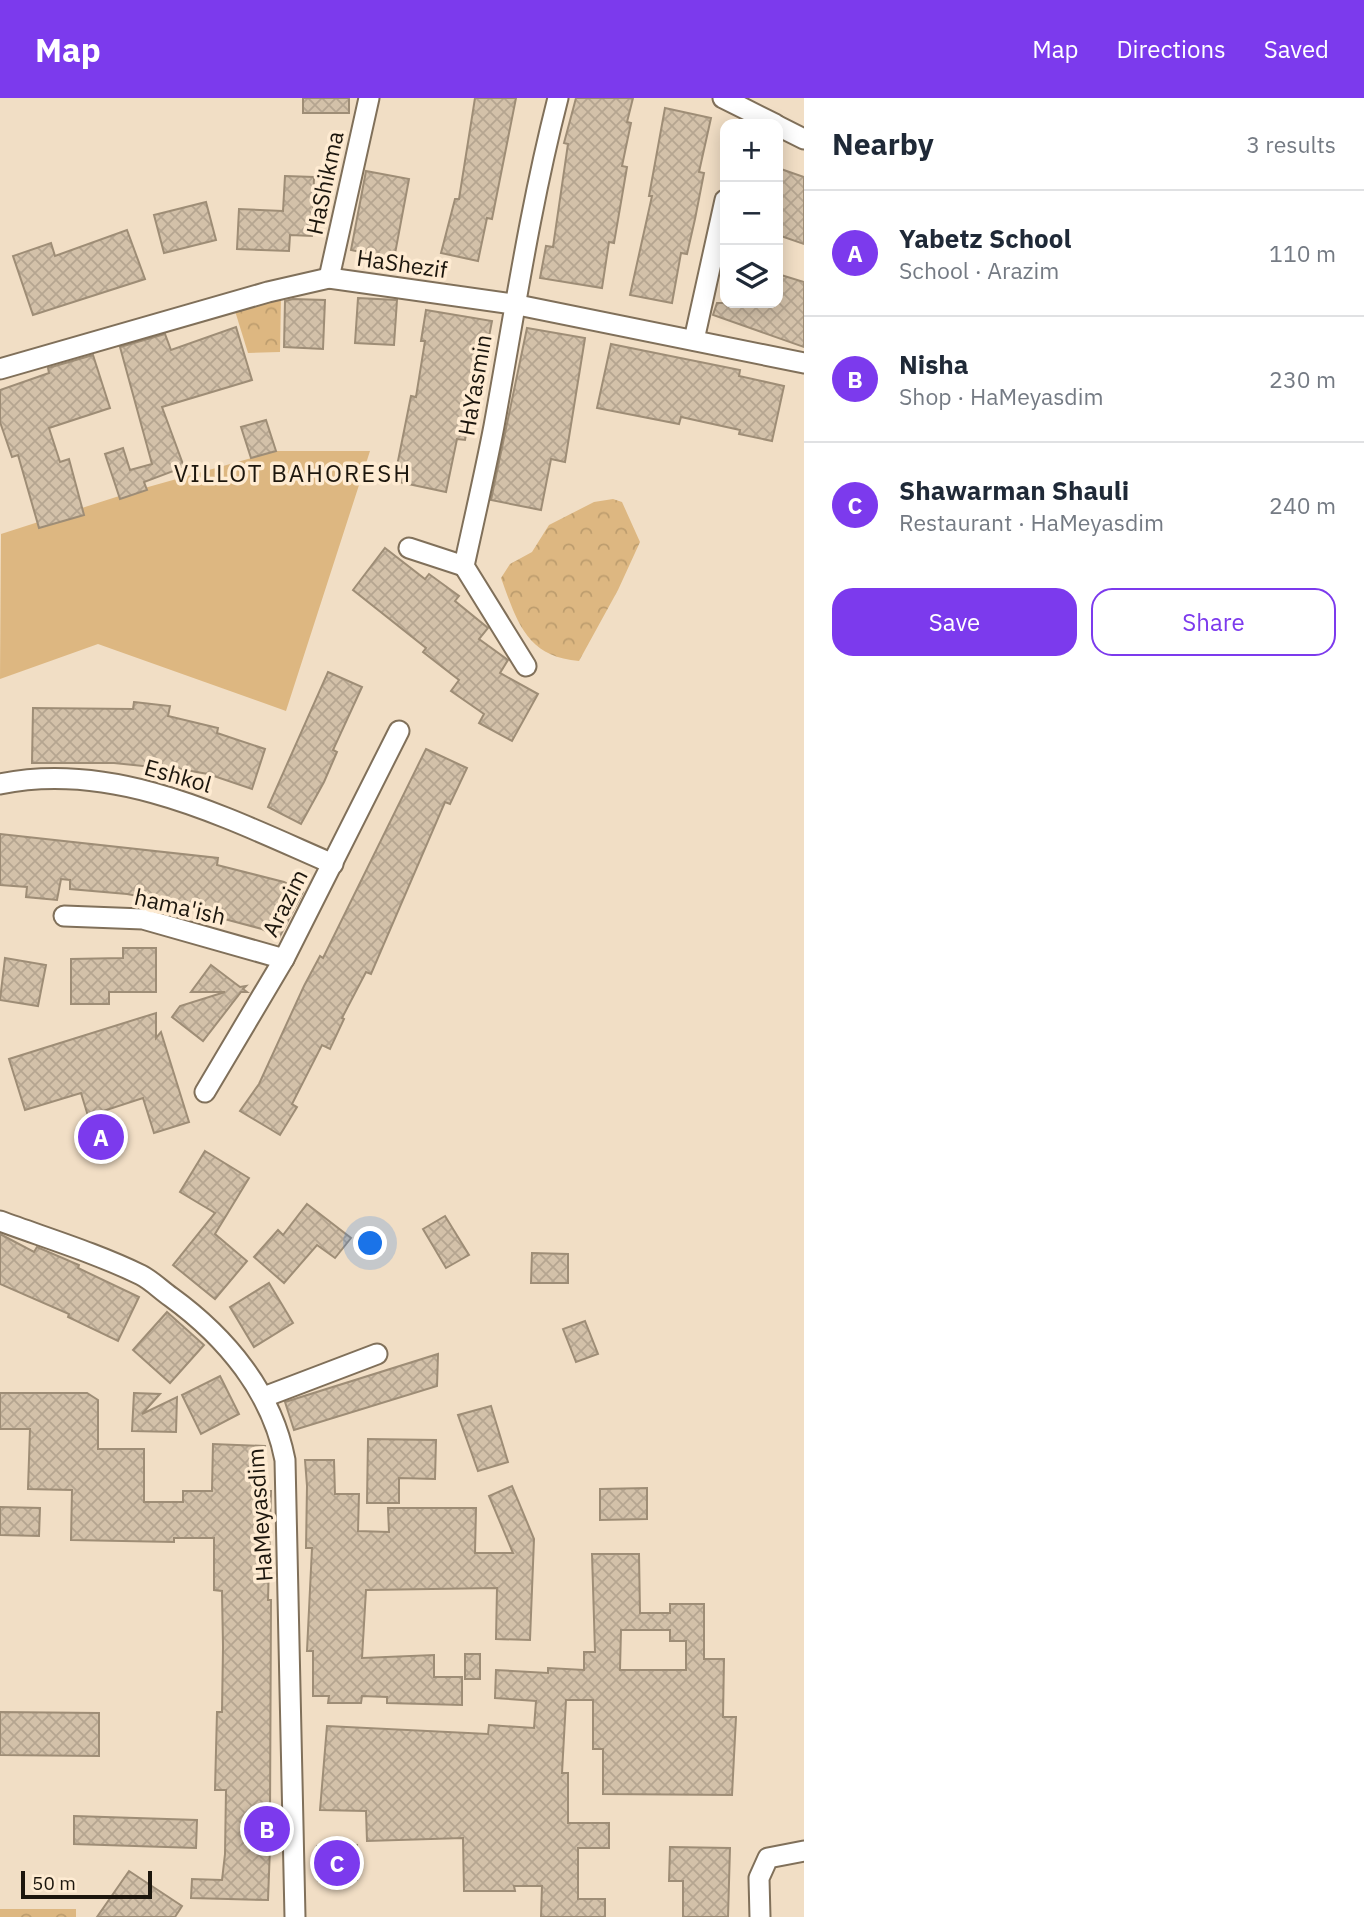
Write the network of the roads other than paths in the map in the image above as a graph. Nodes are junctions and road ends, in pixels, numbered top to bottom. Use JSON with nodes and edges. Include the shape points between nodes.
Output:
{"nodes":[{"id":1,"x":369,"y":98,"type":"edge"},
{"id":2,"x":558,"y":98,"type":"edge"},
{"id":3,"x":723,"y":98,"type":"edge"},
{"id":4,"x":740,"y":116,"type":"edge"},
{"id":5,"x":783,"y":128,"type":"edge"},
{"id":6,"x":804,"y":139,"type":"edge"},
{"id":7,"x":720,"y":223,"type":"edge"},
{"id":8,"x":329,"y":278,"type":"junction"},
{"id":9,"x":513,"y":304,"type":"junction"},
{"id":10,"x":694,"y":340,"type":"junction"},
{"id":11,"x":804,"y":363,"type":"edge"},
{"id":12,"x":0,"y":369,"type":"edge"},
{"id":13,"x":409,"y":548,"type":"dead end"},
{"id":14,"x":464,"y":566,"type":"junction"},
{"id":15,"x":526,"y":666,"type":"dead end"},
{"id":16,"x":399,"y":731,"type":"dead end"},
{"id":17,"x":0,"y":784,"type":"edge"},
{"id":18,"x":333,"y":864,"type":"junction"},
{"id":19,"x":64,"y":916,"type":"dead end"},
{"id":20,"x":284,"y":958,"type":"junction"},
{"id":21,"x":205,"y":1092,"type":"dead end"},
{"id":22,"x":0,"y":1221,"type":"edge"},
{"id":23,"x":377,"y":1354,"type":"dead end"},
{"id":24,"x":264,"y":1397,"type":"junction"},
{"id":25,"x":804,"y":1851,"type":"edge"},
{"id":26,"x":295,"y":1917,"type":"edge"},
{"id":27,"x":760,"y":1917,"type":"edge"}],
"edges":[{"from":1,"to":8,"type":"street","name":"HaShikma"},
{"from":2,"to":9,"type":"street","name":"HaYasmin"},
{"from":3,"to":4,"type":"street"},
{"from":5,"to":6,"type":"street"},
{"from":7,"to":10,"type":"street"},
{"from":8,"to":9,"type":"street","name":"HaShezif"},
{"from":8,"to":12,"type":"street","name":"HaShezif"},
{"from":9,"to":10,"type":"street","name":"HaShezif"},
{"from":9,"to":14,"type":"street","name":"HaYasmin","via":[[494,426]]},
{"from":10,"to":11,"type":"street","name":"HaShezif"},
{"from":13,"to":14,"type":"street"},
{"from":14,"to":15,"type":"street"},
{"from":16,"to":18,"type":"street","name":"Arazim"},
{"from":17,"to":18,"type":"street","name":"Eshkol","via":[[29,778],[100,780],[201,807]]},
{"from":18,"to":20,"type":"street","name":"Arazim"},
{"from":19,"to":20,"type":"street","name":"hama'ish","via":[[143,919]]},
{"from":20,"to":21,"type":"street","name":"Arazim"},
{"from":22,"to":24,"type":"street","name":"HaMeyasdim","via":[[142,1276],[223,1342]]},
{"from":23,"to":24,"type":"street"},
{"from":24,"to":26,"type":"street","name":"HaMeyasdim","via":[[285,1460]]},
{"from":25,"to":27,"type":"street","via":[[768,1858],[759,1878]]}]}
